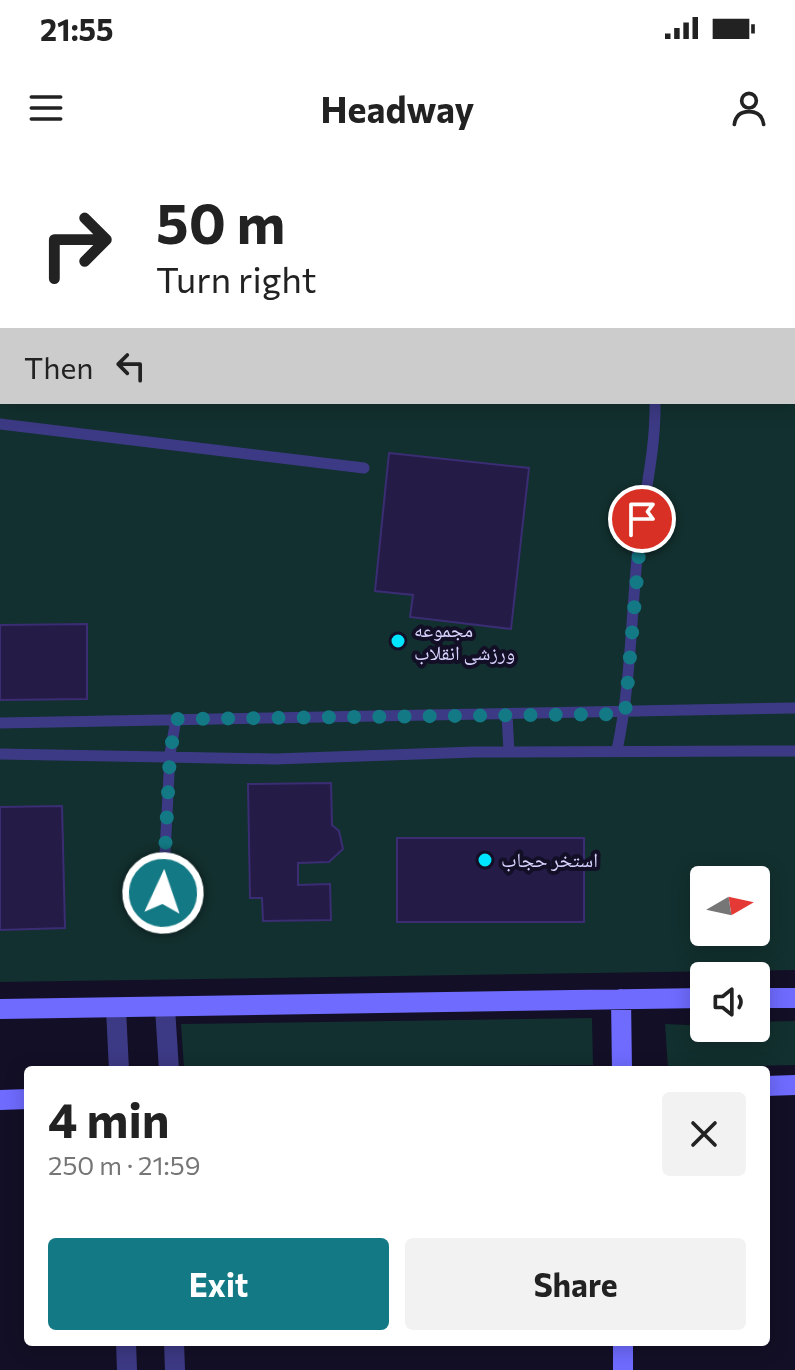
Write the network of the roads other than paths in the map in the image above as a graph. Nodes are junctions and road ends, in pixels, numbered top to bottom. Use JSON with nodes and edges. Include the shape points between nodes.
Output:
{"nodes":[{"id":1,"x":655,"y":404,"type":"edge"},
{"id":2,"x":0,"y":424,"type":"edge"},
{"id":3,"x":364,"y":468,"type":"dead end"},
{"id":4,"x":795,"y":708,"type":"edge"},
{"id":5,"x":625,"y":714,"type":"junction"},
{"id":6,"x":507,"y":715,"type":"junction"},
{"id":7,"x":176,"y":719,"type":"junction"},
{"id":8,"x":0,"y":723,"type":"edge"},
{"id":9,"x":617,"y":750,"type":"junction"},
{"id":10,"x":795,"y":751,"type":"edge"},
{"id":11,"x":509,"y":752,"type":"junction"},
{"id":12,"x":0,"y":754,"type":"edge"},
{"id":13,"x":170,"y":754,"type":"junction"},
{"id":14,"x":163,"y":893,"type":"dead end"},
{"id":15,"x":690,"y":998,"type":"edge"},
{"id":16,"x":770,"y":998,"type":"edge"},
{"id":17,"x":795,"y":998,"type":"edge"},
{"id":18,"x":621,"y":999,"type":"junction"},
{"id":19,"x":165,"y":1008,"type":"junction"},
{"id":20,"x":0,"y":1009,"type":"edge"},
{"id":21,"x":116,"y":1009,"type":"junction"},
{"id":22,"x":119,"y":1066,"type":"edge"},
{"id":23,"x":169,"y":1066,"type":"edge"},
{"id":24,"x":622,"y":1066,"type":"edge"},
{"id":25,"x":795,"y":1085,"type":"edge"},
{"id":26,"x":770,"y":1086,"type":"edge"},
{"id":27,"x":24,"y":1099,"type":"edge"},
{"id":28,"x":0,"y":1100,"type":"edge"},
{"id":29,"x":126,"y":1346,"type":"edge"},
{"id":30,"x":174,"y":1346,"type":"edge"},
{"id":31,"x":623,"y":1346,"type":"edge"},
{"id":32,"x":127,"y":1370,"type":"edge"},
{"id":33,"x":175,"y":1370,"type":"edge"},
{"id":34,"x":623,"y":1370,"type":"edge"}],
"edges":[{"from":1,"to":5,"type":"lane"},
{"from":2,"to":3,"type":"lane"},
{"from":4,"to":5,"type":"lane"},
{"from":5,"to":6,"type":"lane"},
{"from":5,"to":9,"type":"lane"},
{"from":6,"to":7,"type":"lane"},
{"from":6,"to":11,"type":"lane"},
{"from":7,"to":8,"type":"lane"},
{"from":7,"to":13,"type":"lane"},
{"from":9,"to":10,"type":"lane"},
{"from":9,"to":11,"type":"lane"},
{"from":11,"to":13,"type":"lane","via":[[275,759]]},
{"from":12,"to":13,"type":"lane"},
{"from":13,"to":14,"type":"lane"},
{"from":15,"to":18,"type":"street"},
{"from":16,"to":17,"type":"street"},
{"from":18,"to":19,"type":"street"},
{"from":18,"to":24,"type":"street"},
{"from":19,"to":21,"type":"street"},
{"from":19,"to":23,"type":"street"},
{"from":20,"to":21,"type":"street"},
{"from":21,"to":22,"type":"street"},
{"from":25,"to":26,"type":"street"},
{"from":27,"to":28,"type":"street"},
{"from":29,"to":32,"type":"street"},
{"from":30,"to":33,"type":"street"},
{"from":31,"to":34,"type":"street"}]}
